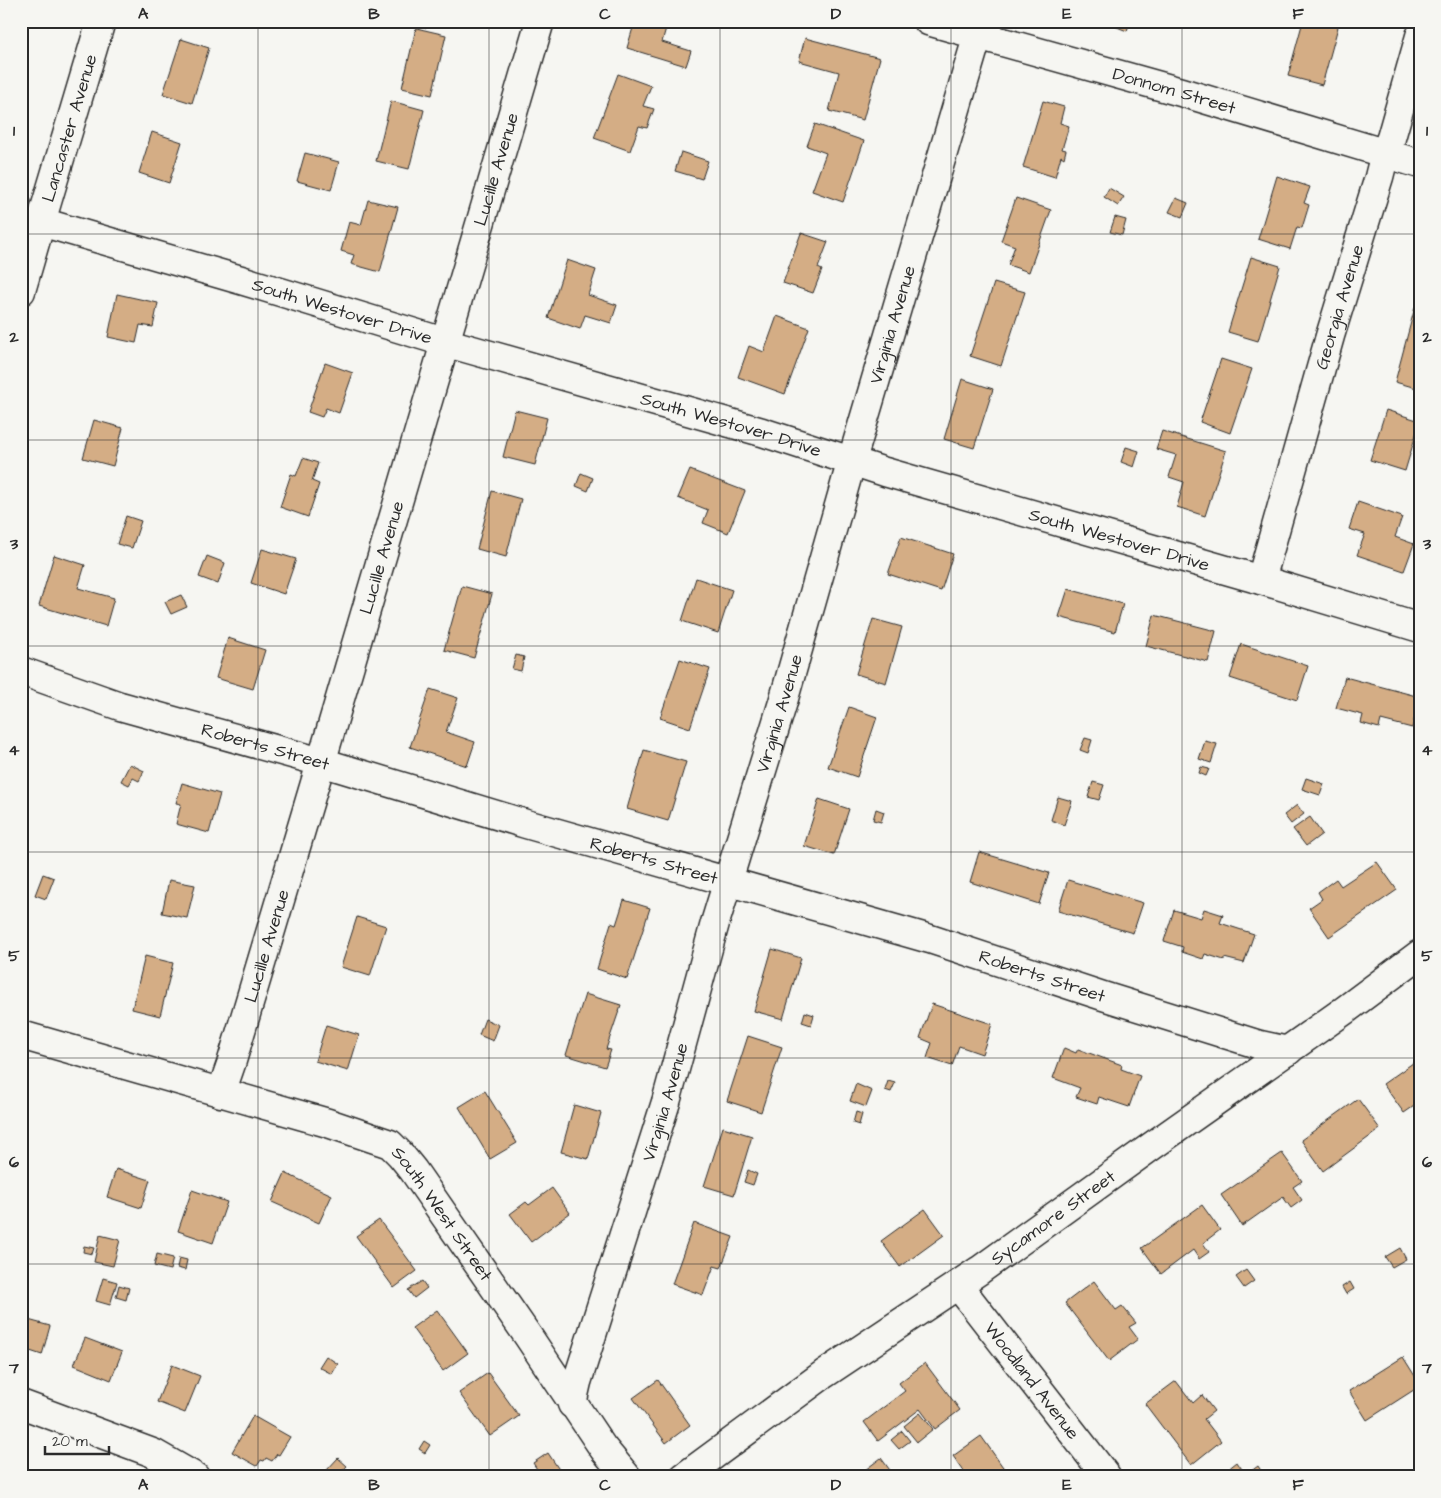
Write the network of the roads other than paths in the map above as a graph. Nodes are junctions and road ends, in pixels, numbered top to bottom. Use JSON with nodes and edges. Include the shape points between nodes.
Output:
{"nodes":[{"id":1,"x":101,"y":21,"type":"edge"},
{"id":2,"x":540,"y":21,"type":"edge"},
{"id":3,"x":928,"y":21,"type":"edge"},
{"id":4,"x":980,"y":28,"type":"edge"},
{"id":5,"x":1420,"y":36,"type":"edge"},
{"id":6,"x":1385,"y":153,"type":"junction"},
{"id":7,"x":1420,"y":164,"type":"edge"},
{"id":8,"x":41,"y":222,"type":"junction"},
{"id":9,"x":26,"y":253,"type":"edge"},
{"id":10,"x":21,"y":292,"type":"edge"},
{"id":11,"x":444,"y":342,"type":"junction"},
{"id":12,"x":852,"y":460,"type":"junction"},
{"id":13,"x":1260,"y":580,"type":"junction"},
{"id":14,"x":1420,"y":628,"type":"edge"},
{"id":15,"x":21,"y":671,"type":"edge"},
{"id":16,"x":321,"y":762,"type":"junction"},
{"id":17,"x":727,"y":881,"type":"junction"},
{"id":18,"x":1420,"y":954,"type":"edge"},
{"id":19,"x":21,"y":1035,"type":"edge"},
{"id":20,"x":1288,"y":1050,"type":"junction"},
{"id":21,"x":221,"y":1092,"type":"junction"},
{"id":22,"x":958,"y":1285,"type":"junction"},
{"id":23,"x":21,"y":1404,"type":"edge"},
{"id":24,"x":572,"y":1404,"type":"junction"},
{"id":25,"x":195,"y":1477,"type":"edge"},
{"id":26,"x":627,"y":1477,"type":"edge"},
{"id":27,"x":684,"y":1477,"type":"edge"},
{"id":28,"x":1107,"y":1477,"type":"edge"}],
"edges":[{"from":1,"to":8,"type":"street","name":"Lancaster Avenue"},
{"from":2,"to":11,"type":"street","name":"Lucille Avenue"},
{"from":3,"to":4,"type":"street","name":"Donnom Street"},
{"from":4,"to":6,"type":"street","name":"Donnom Street"},
{"from":4,"to":12,"type":"street","name":"Virginia Avenue"},
{"from":5,"to":6,"type":"street","name":"Georgia Avenue"},
{"from":6,"to":7,"type":"street","name":"Donnom Street"},
{"from":6,"to":13,"type":"street","name":"Georgia Avenue"},
{"from":8,"to":9,"type":"street","name":"Lancaster Avenue"},
{"from":8,"to":11,"type":"street","name":"South Westover Drive"},
{"from":9,"to":10,"type":"street","name":"Lancaster Avenue"},
{"from":11,"to":12,"type":"street","name":"South Westover Drive"},
{"from":11,"to":16,"type":"street","name":"Lucille Avenue"},
{"from":12,"to":13,"type":"street","name":"South Westover Drive"},
{"from":12,"to":17,"type":"street","name":"Virginia Avenue"},
{"from":13,"to":14,"type":"street","name":"South Westover Drive"},
{"from":15,"to":16,"type":"street","name":"Roberts Street","via":[[120,706]]},
{"from":16,"to":17,"type":"street","name":"Roberts Street"},
{"from":16,"to":21,"type":"street","name":"Lucille Avenue"},
{"from":17,"to":20,"type":"street","name":"Roberts Street","via":[[930,939],[1260,1045]]},
{"from":17,"to":24,"type":"street","name":"Virginia Avenue","via":[[666,1102]]},
{"from":18,"to":20,"type":"street","name":"Sycamore Street"},
{"from":19,"to":21,"type":"street","name":"South West Street"},
{"from":20,"to":22,"type":"street","name":"Sycamore Street"},
{"from":21,"to":24,"type":"street","name":"South West Street","via":[[390,1144],[413,1170]]},
{"from":22,"to":27,"type":"street","name":"Sycamore Street","via":[[824,1374]]},
{"from":22,"to":28,"type":"street","name":"Woodland Avenue"},
{"from":23,"to":25,"type":"street","via":[[153,1453]]},
{"from":24,"to":26,"type":"street","name":"South West Street"}]}
